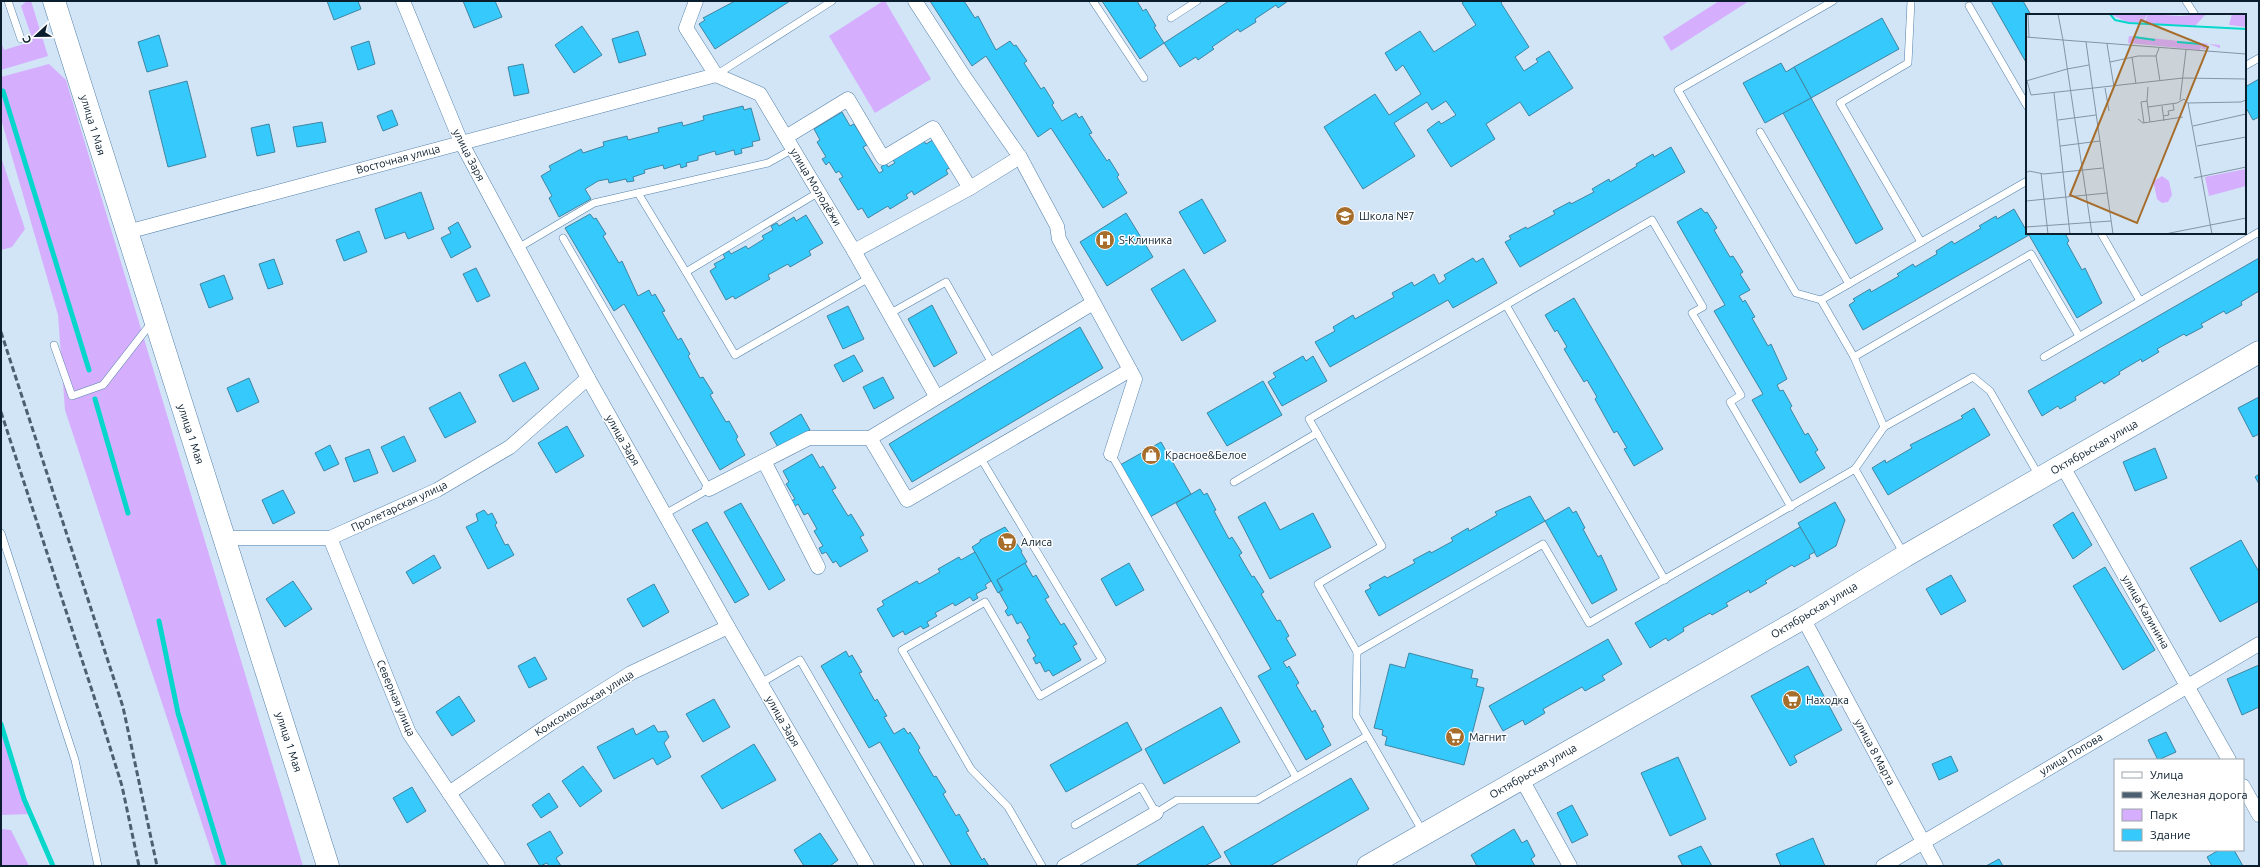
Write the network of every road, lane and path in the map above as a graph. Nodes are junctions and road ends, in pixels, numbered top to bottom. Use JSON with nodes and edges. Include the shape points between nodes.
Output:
{"nodes":[{"id":1,"x":8,"y":1,"type":"edge"},
{"id":2,"x":54,"y":1,"type":"edge"},
{"id":3,"x":403,"y":1,"type":"edge"},
{"id":4,"x":696,"y":1,"type":"edge"},
{"id":5,"x":832,"y":1,"type":"edge"},
{"id":6,"x":915,"y":1,"type":"edge"},
{"id":7,"x":1093,"y":1,"type":"edge"},
{"id":8,"x":1197,"y":1,"type":"edge"},
{"id":9,"x":1833,"y":1,"type":"edge"},
{"id":10,"x":1912,"y":1,"type":"edge"},
{"id":11,"x":2186,"y":1,"type":"edge"},
{"id":12,"x":1969,"y":6,"type":"dead end"},
{"id":13,"x":2194,"y":14,"type":"edge"},
{"id":14,"x":1172,"y":18,"type":"dead end"},
{"id":15,"x":21,"y":39,"type":"dead end"},
{"id":16,"x":2259,"y":58,"type":"edge"},
{"id":17,"x":2246,"y":65,"type":"edge"},
{"id":18,"x":716,"y":75,"type":"junction"},
{"id":19,"x":1144,"y":78,"type":"dead end"},
{"id":20,"x":2026,"y":104,"type":"edge"},
{"id":21,"x":1760,"y":132,"type":"dead end"},
{"id":22,"x":461,"y":142,"type":"junction"},
{"id":23,"x":789,"y":143,"type":"junction"},
{"id":24,"x":1020,"y":157,"type":"junction"},
{"id":25,"x":2026,"y":182,"type":"edge"},
{"id":26,"x":970,"y":188,"type":"junction"},
{"id":27,"x":819,"y":192,"type":"junction"},
{"id":28,"x":638,"y":193,"type":"junction"},
{"id":29,"x":127,"y":232,"type":"junction"},
{"id":30,"x":2259,"y":232,"type":"edge"},
{"id":31,"x":2102,"y":234,"type":"edge"},
{"id":32,"x":563,"y":238,"type":"dead end"},
{"id":33,"x":1921,"y":242,"type":"junction"},
{"id":34,"x":518,"y":248,"type":"junction"},
{"id":35,"x":854,"y":251,"type":"junction"},
{"id":36,"x":686,"y":272,"type":"junction"},
{"id":37,"x":869,"y":278,"type":"junction"},
{"id":38,"x":1849,"y":284,"type":"junction"},
{"id":39,"x":1821,"y":300,"type":"junction"},
{"id":40,"x":2140,"y":301,"type":"junction"},
{"id":41,"x":1093,"y":303,"type":"junction"},
{"id":42,"x":1506,"y":305,"type":"junction"},
{"id":43,"x":889,"y":314,"type":"junction"},
{"id":44,"x":154,"y":318,"type":"junction"},
{"id":45,"x":2079,"y":336,"type":"junction"},
{"id":46,"x":54,"y":345,"type":"dead end"},
{"id":47,"x":2259,"y":352,"type":"edge"},
{"id":48,"x":1854,"y":357,"type":"junction"},
{"id":49,"x":2044,"y":357,"type":"dead end"},
{"id":50,"x":992,"y":363,"type":"junction"},
{"id":51,"x":1130,"y":370,"type":"junction"},
{"id":52,"x":588,"y":378,"type":"junction"},
{"id":53,"x":936,"y":396,"type":"junction"},
{"id":54,"x":1884,"y":427,"type":"junction"},
{"id":55,"x":1317,"y":433,"type":"junction"},
{"id":56,"x":870,"y":438,"type":"junction"},
{"id":57,"x":1110,"y":454,"type":"joint"},
{"id":58,"x":980,"y":457,"type":"junction"},
{"id":59,"x":764,"y":461,"type":"junction"},
{"id":60,"x":2062,"y":465,"type":"junction"},
{"id":61,"x":1855,"y":469,"type":"junction"},
{"id":62,"x":2040,"y":478,"type":"junction"},
{"id":63,"x":1234,"y":482,"type":"dead end"},
{"id":64,"x":709,"y":489,"type":"junction"},
{"id":65,"x":1791,"y":507,"type":"junction"},
{"id":66,"x":665,"y":514,"type":"junction"},
{"id":67,"x":1,"y":533,"type":"edge"},
{"id":68,"x":224,"y":538,"type":"junction"},
{"id":69,"x":330,"y":538,"type":"junction"},
{"id":70,"x":1905,"y":556,"type":"junction"},
{"id":71,"x":818,"y":567,"type":"dead end"},
{"id":72,"x":1665,"y":580,"type":"junction"},
{"id":73,"x":1803,"y":618,"type":"junction"},
{"id":74,"x":728,"y":627,"type":"junction"},
{"id":75,"x":2259,"y":644,"type":"edge"},
{"id":76,"x":1356,"y":652,"type":"junction"},
{"id":77,"x":761,"y":683,"type":"junction"},
{"id":78,"x":2187,"y":685,"type":"junction"},
{"id":79,"x":1367,"y":736,"type":"junction"},
{"id":80,"x":2228,"y":759,"type":"edge"},
{"id":81,"x":1296,"y":777,"type":"junction"},
{"id":82,"x":1521,"y":778,"type":"junction"},
{"id":83,"x":2244,"y":788,"type":"edge"},
{"id":84,"x":449,"y":794,"type":"junction"},
{"id":85,"x":1156,"y":813,"type":"junction"},
{"id":86,"x":2259,"y":815,"type":"edge"},
{"id":87,"x":1074,"y":825,"type":"dead end"},
{"id":88,"x":1424,"y":834,"type":"junction"},
{"id":89,"x":1924,"y":842,"type":"junction"},
{"id":90,"x":863,"y":864,"type":"edge"},
{"id":91,"x":98,"y":866,"type":"edge"},
{"id":92,"x":328,"y":866,"type":"edge"},
{"id":93,"x":498,"y":866,"type":"edge"},
{"id":94,"x":920,"y":866,"type":"edge"},
{"id":95,"x":1042,"y":866,"type":"edge"},
{"id":96,"x":1064,"y":866,"type":"edge"},
{"id":97,"x":1368,"y":866,"type":"edge"},
{"id":98,"x":1570,"y":866,"type":"edge"},
{"id":99,"x":1883,"y":866,"type":"edge"},
{"id":100,"x":1936,"y":866,"type":"edge"}],
"edges":[{"from":1,"to":15,"type":"lane"},
{"from":2,"to":29,"type":"main road","name":"улица 1 Мая"},
{"from":3,"to":22,"type":"street","name":"улица Заря"},
{"from":4,"to":18,"type":"street","via":[[686,28]]},
{"from":5,"to":18,"type":"lane"},
{"from":6,"to":24,"type":"street"},
{"from":7,"to":19,"type":"lane"},
{"from":8,"to":14,"type":"lane"},
{"from":9,"to":39,"type":"lane","via":[[1678,90],[1796,293]]},
{"from":10,"to":33,"type":"lane","via":[[1908,63],[1840,103]]},
{"from":11,"to":13,"type":"lane"},
{"from":12,"to":20,"type":"lane"},
{"from":16,"to":17,"type":"lane"},
{"from":18,"to":22,"type":"street","name":"Восточная улица"},
{"from":18,"to":23,"type":"street","name":"улица Молодёжи","via":[[760,94]]},
{"from":21,"to":38,"type":"lane"},
{"from":22,"to":29,"type":"street","name":"Восточная улица"},
{"from":22,"to":34,"type":"street","name":"улица Заря"},
{"from":23,"to":26,"type":"street","via":[[848,99],[883,158],[933,128]]},
{"from":23,"to":27,"type":"street","name":"улица Молодёжи"},
{"from":23,"to":28,"type":"lane","via":[[768,163]]},
{"from":24,"to":26,"type":"street"},
{"from":24,"to":41,"type":"street","via":[[1057,226],[1059,239]]},
{"from":25,"to":33,"type":"lane"},
{"from":26,"to":35,"type":"street"},
{"from":27,"to":35,"type":"street","name":"улица Молодёжи"},
{"from":27,"to":36,"type":"lane"},
{"from":28,"to":34,"type":"lane","via":[[594,203]]},
{"from":28,"to":36,"type":"lane"},
{"from":29,"to":44,"type":"main road","name":"улица 1 Мая"},
{"from":30,"to":40,"type":"lane"},
{"from":31,"to":40,"type":"lane"},
{"from":32,"to":64,"type":"lane"},
{"from":33,"to":38,"type":"lane"},
{"from":34,"to":52,"type":"street","name":"улица Заря"},
{"from":35,"to":37,"type":"street","name":"улица Молодёжи"},
{"from":36,"to":37,"type":"lane","via":[[735,355]]},
{"from":37,"to":43,"type":"street","name":"улица Молодёжи"},
{"from":38,"to":39,"type":"lane"},
{"from":39,"to":48,"type":"lane"},
{"from":40,"to":45,"type":"lane"},
{"from":41,"to":50,"type":"street"},
{"from":41,"to":51,"type":"street"},
{"from":42,"to":55,"type":"lane","via":[[1309,419]]},
{"from":42,"to":65,"type":"lane","via":[[1652,220],[1703,307],[1692,313],[1741,396],[1730,402]]},
{"from":42,"to":72,"type":"lane"},
{"from":43,"to":50,"type":"lane","via":[[946,282]]},
{"from":43,"to":53,"type":"street","name":"улица Молодёжи"},
{"from":44,"to":46,"type":"lane","via":[[102,385],[72,396]]},
{"from":44,"to":68,"type":"main road","name":"улица 1 Мая"},
{"from":45,"to":48,"type":"lane","via":[[2031,254]]},
{"from":45,"to":49,"type":"lane"},
{"from":47,"to":60,"type":"main road","name":"Октябрьская улица"},
{"from":48,"to":54,"type":"lane"},
{"from":50,"to":53,"type":"street"},
{"from":51,"to":57,"type":"street","via":[[1135,379]]},
{"from":51,"to":58,"type":"street"},
{"from":52,"to":66,"type":"street","name":"улица Заря"},
{"from":52,"to":69,"type":"street","name":"Пролетарская улица","via":[[510,447],[437,490]]},
{"from":53,"to":56,"type":"street"},
{"from":54,"to":61,"type":"lane"},
{"from":54,"to":62,"type":"lane","via":[[1973,377],[1990,391]]},
{"from":55,"to":63,"type":"lane"},
{"from":55,"to":76,"type":"lane","via":[[1382,546],[1318,584]]},
{"from":56,"to":58,"type":"street","via":[[907,500]]},
{"from":56,"to":59,"type":"street","via":[[809,438]]},
{"from":57,"to":81,"type":"lane"},
{"from":58,"to":95,"type":"lane","via":[[1102,660],[1040,696],[985,602],[902,650],[971,769],[1008,807]]},
{"from":59,"to":64,"type":"street"},
{"from":59,"to":71,"type":"street"},
{"from":60,"to":62,"type":"main road","name":"Октябрьская улица"},
{"from":60,"to":78,"type":"street","name":"улица Калинина"},
{"from":61,"to":65,"type":"lane"},
{"from":61,"to":70,"type":"lane"},
{"from":62,"to":70,"type":"main road","name":"Октябрьская улица"},
{"from":64,"to":66,"type":"lane"},
{"from":65,"to":72,"type":"lane"},
{"from":66,"to":74,"type":"street","name":"улица Заря"},
{"from":67,"to":91,"type":"lane","via":[[75,760]]},
{"from":68,"to":69,"type":"street","name":"Пролетарская улица"},
{"from":68,"to":92,"type":"main road","name":"улица 1 Мая"},
{"from":69,"to":84,"type":"street","name":"Северная улица","via":[[409,733]]},
{"from":70,"to":73,"type":"main road","name":"Октябрьская улица"},
{"from":72,"to":76,"type":"lane","via":[[1590,624],[1543,544]]},
{"from":73,"to":82,"type":"main road","name":"Октябрьская улица"},
{"from":73,"to":89,"type":"street","name":"улица 8 Марта"},
{"from":74,"to":77,"type":"street","name":"улица Заря"},
{"from":74,"to":84,"type":"street","name":"Комсомольская улица","via":[[632,673],[550,724]]},
{"from":75,"to":78,"type":"street","name":"улица Попова"},
{"from":76,"to":79,"type":"lane","via":[[1356,716]]},
{"from":77,"to":90,"type":"street","name":"улица Заря"},
{"from":77,"to":94,"type":"lane","via":[[800,660]]},
{"from":78,"to":80,"type":"street","name":"улица Калинина"},
{"from":78,"to":89,"type":"street","name":"улица Попова"},
{"from":79,"to":81,"type":"lane"},
{"from":79,"to":88,"type":"lane"},
{"from":81,"to":85,"type":"lane","via":[[1257,800],[1177,800]]},
{"from":82,"to":88,"type":"main road","name":"Октябрьская улица"},
{"from":82,"to":98,"type":"street"},
{"from":83,"to":86,"type":"street"},
{"from":84,"to":93,"type":"street","name":"Северная улица"},
{"from":85,"to":87,"type":"lane","via":[[1141,787]]},
{"from":85,"to":96,"type":"street"},
{"from":88,"to":97,"type":"main road","name":"Октябрьская улица"},
{"from":89,"to":99,"type":"street","name":"улица Попова"},
{"from":89,"to":100,"type":"street","name":"улица 8 Марта"}]}
